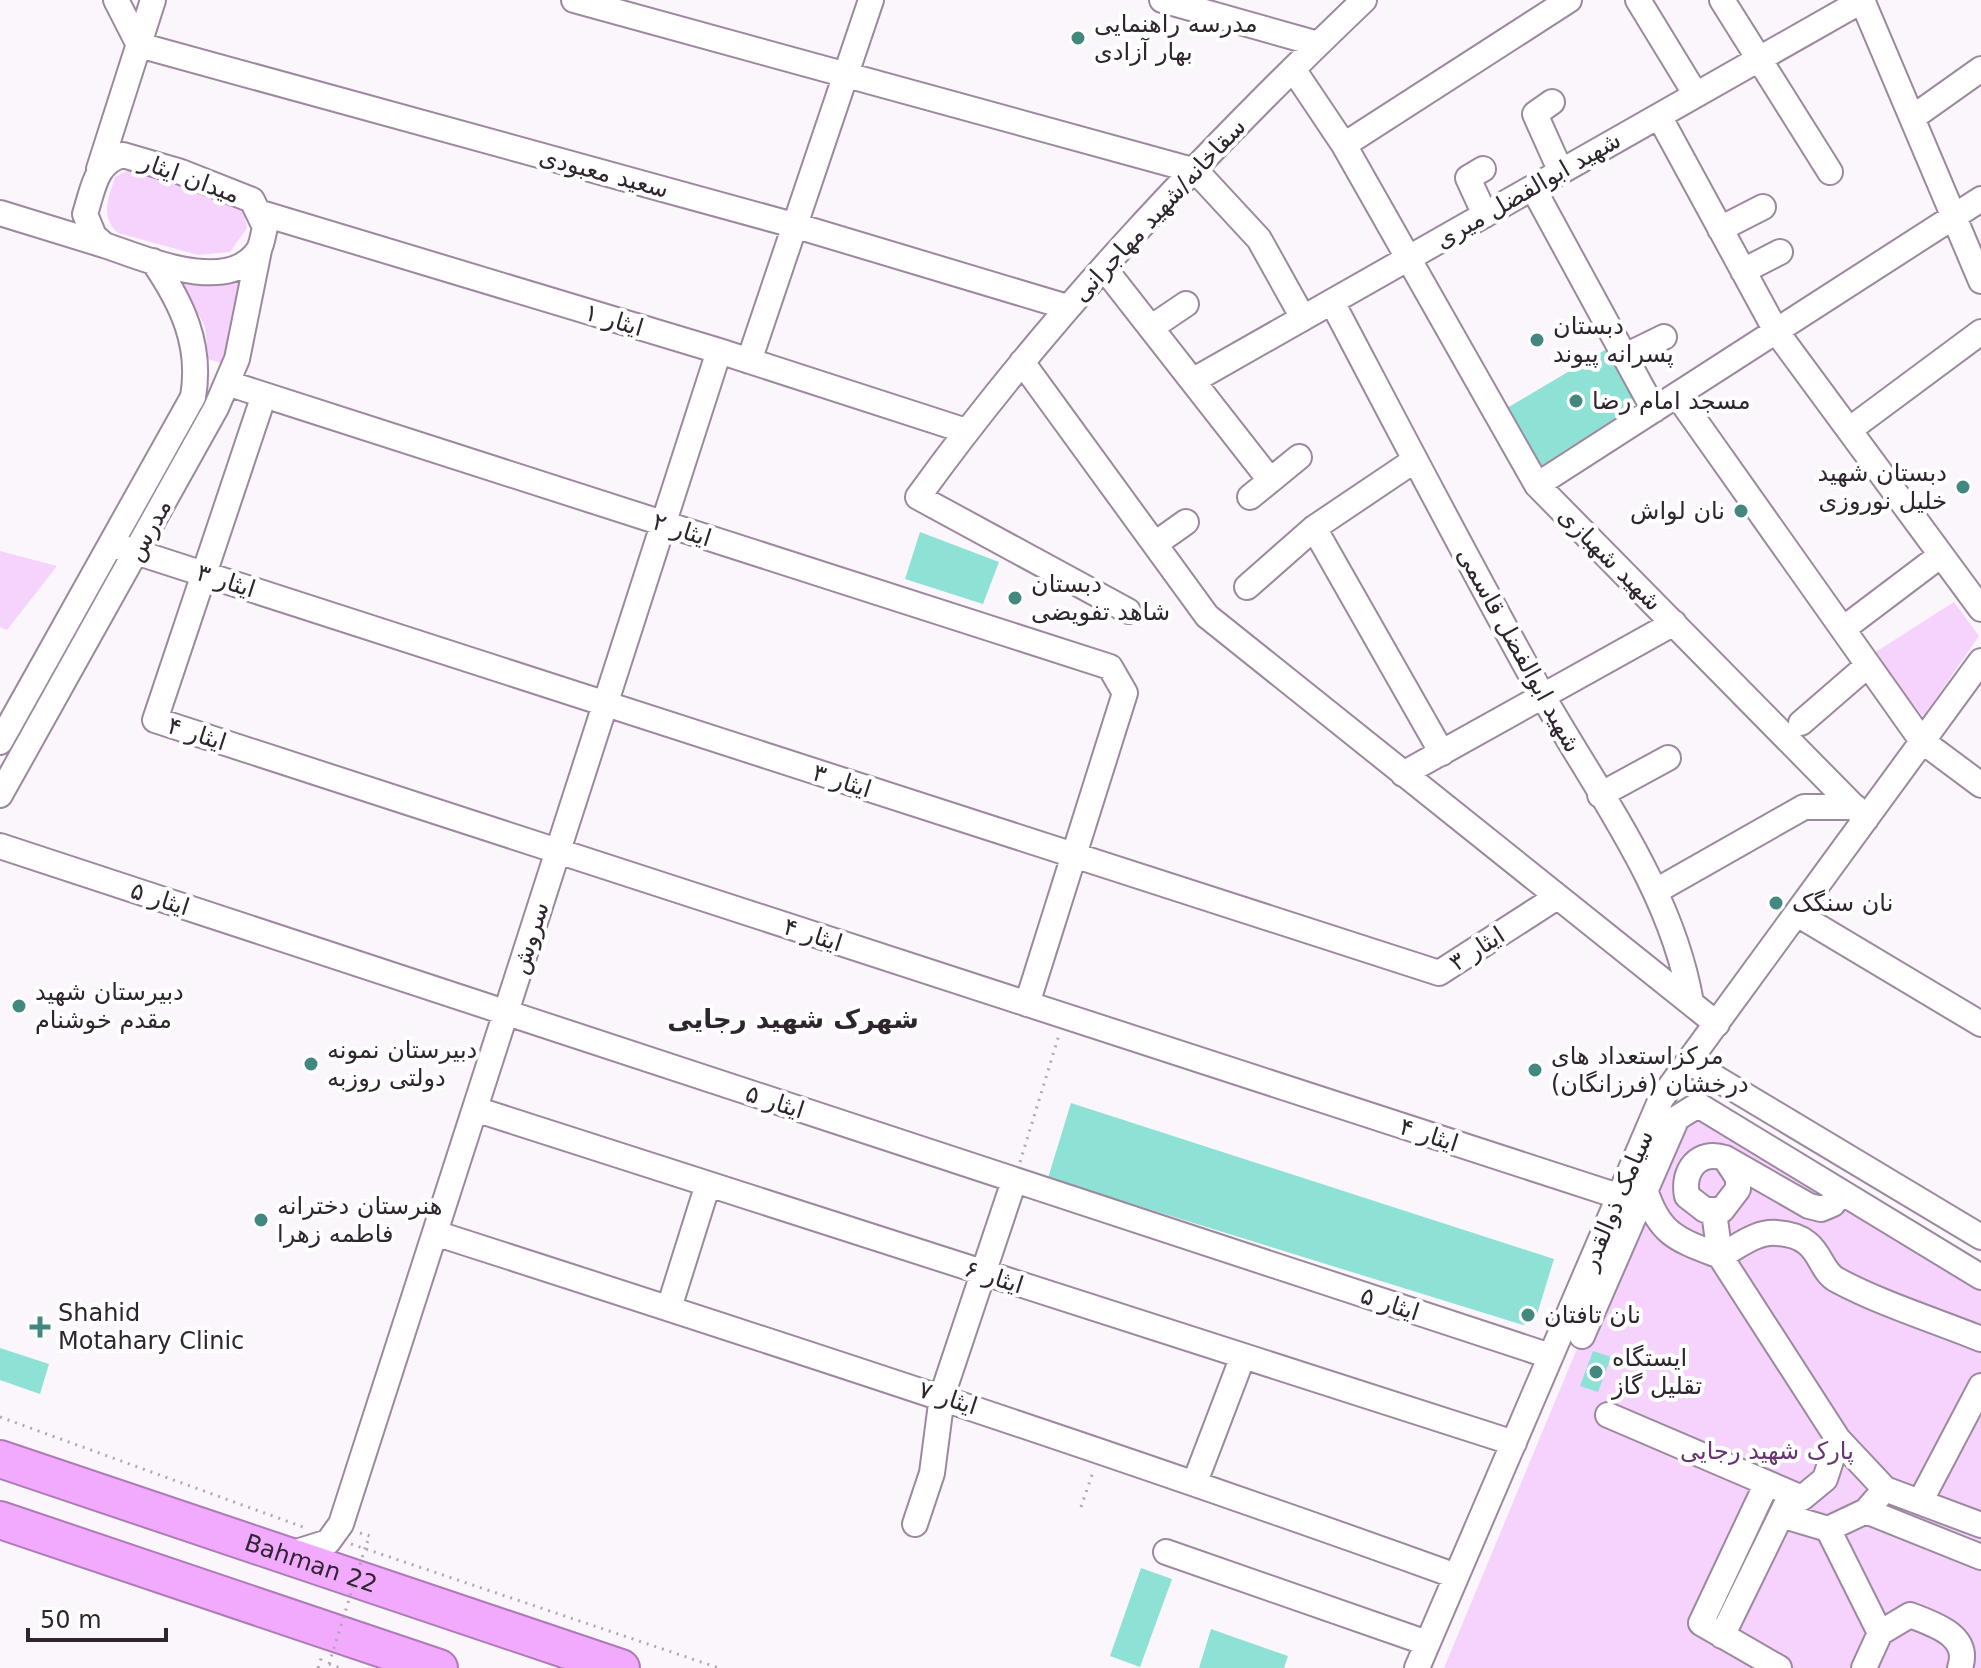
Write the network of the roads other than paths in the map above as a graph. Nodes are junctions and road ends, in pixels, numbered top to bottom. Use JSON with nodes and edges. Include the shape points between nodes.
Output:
{"nodes":[{"id":1,"x":116,"y":0,"type":"edge"},
{"id":2,"x":153,"y":0,"type":"edge"},
{"id":3,"x":574,"y":0,"type":"edge"},
{"id":4,"x":871,"y":0,"type":"edge"},
{"id":5,"x":1162,"y":0,"type":"edge"},
{"id":6,"x":1364,"y":0,"type":"edge"},
{"id":7,"x":1569,"y":0,"type":"edge"},
{"id":8,"x":1638,"y":0,"type":"edge"},
{"id":9,"x":1722,"y":0,"type":"edge"},
{"id":10,"x":1862,"y":0,"type":"edge"},
{"id":11,"x":1318,"y":44,"type":"junction"},
{"id":12,"x":139,"y":45,"type":"junction"},
{"id":13,"x":1761,"y":58,"type":"junction"},
{"id":14,"x":1293,"y":69,"type":"junction"},
{"id":15,"x":1981,"y":69,"type":"edge"},
{"id":16,"x":847,"y":74,"type":"junction"},
{"id":17,"x":1696,"y":95,"type":"junction"},
{"id":18,"x":1552,"y":102,"type":"dead end"},
{"id":19,"x":1659,"y":116,"type":"junction"},
{"id":20,"x":1912,"y":118,"type":"junction"},
{"id":21,"x":1344,"y":145,"type":"junction"},
{"id":22,"x":99,"y":169,"type":"junction"},
{"id":23,"x":1483,"y":169,"type":"dead end"},
{"id":24,"x":1196,"y":171,"type":"junction"},
{"id":25,"x":1561,"y":172,"type":"junction"},
{"id":26,"x":1830,"y":172,"type":"dead end"},
{"id":27,"x":1533,"y":188,"type":"junction"},
{"id":28,"x":1981,"y":199,"type":"edge"},
{"id":29,"x":1763,"y":207,"type":"dead end"},
{"id":30,"x":0,"y":213,"type":"edge"},
{"id":31,"x":261,"y":213,"type":"junction"},
{"id":32,"x":85,"y":214,"type":"junction"},
{"id":33,"x":1485,"y":215,"type":"junction"},
{"id":34,"x":1955,"y":218,"type":"junction"},
{"id":35,"x":797,"y":226,"type":"junction"},
{"id":36,"x":1720,"y":229,"type":"junction"},
{"id":37,"x":58,"y":231,"type":"junction"},
{"id":38,"x":104,"y":245,"type":"junction"},
{"id":39,"x":259,"y":250,"type":"junction"},
{"id":40,"x":1780,"y":252,"type":"dead end"},
{"id":41,"x":1409,"y":258,"type":"junction"},
{"id":42,"x":153,"y":261,"type":"junction"},
{"id":43,"x":1104,"y":268,"type":"junction"},
{"id":44,"x":1743,"y":271,"type":"junction"},
{"id":45,"x":1981,"y":281,"type":"edge"},
{"id":46,"x":1332,"y":302,"type":"junction"},
{"id":47,"x":1186,"y":304,"type":"dead end"},
{"id":48,"x":1067,"y":307,"type":"junction"},
{"id":49,"x":1303,"y":318,"type":"junction"},
{"id":50,"x":1152,"y":327,"type":"junction"},
{"id":51,"x":1776,"y":331,"type":"junction"},
{"id":52,"x":1981,"y":332,"type":"edge"},
{"id":53,"x":1664,"y":337,"type":"dead end"},
{"id":54,"x":719,"y":351,"type":"junction"},
{"id":55,"x":1625,"y":356,"type":"junction"},
{"id":56,"x":749,"y":361,"type":"junction"},
{"id":57,"x":1022,"y":362,"type":"junction"},
{"id":58,"x":1194,"y":380,"type":"junction"},
{"id":59,"x":227,"y":383,"type":"junction"},
{"id":60,"x":264,"y":395,"type":"junction"},
{"id":61,"x":1677,"y":395,"type":"junction"},
{"id":62,"x":1654,"y":410,"type":"junction"},
{"id":63,"x":1849,"y":430,"type":"junction"},
{"id":64,"x":966,"y":431,"type":"junction"},
{"id":65,"x":1299,"y":457,"type":"dead end"},
{"id":66,"x":1415,"y":460,"type":"junction"},
{"id":67,"x":1270,"y":480,"type":"junction"},
{"id":68,"x":1537,"y":485,"type":"junction"},
{"id":69,"x":1250,"y":497,"type":"dead end"},
{"id":70,"x":1186,"y":522,"type":"dead end"},
{"id":71,"x":664,"y":524,"type":"junction"},
{"id":72,"x":1314,"y":528,"type":"junction"},
{"id":73,"x":111,"y":544,"type":"junction"},
{"id":74,"x":1155,"y":544,"type":"junction"},
{"id":75,"x":137,"y":553,"type":"junction"},
{"id":76,"x":1941,"y":555,"type":"junction"},
{"id":77,"x":203,"y":574,"type":"junction"},
{"id":78,"x":1247,"y":587,"type":"dead end"},
{"id":79,"x":1981,"y":609,"type":"edge"},
{"id":80,"x":1128,"y":611,"type":"dead end"},
{"id":81,"x":1674,"y":623,"type":"junction"},
{"id":82,"x":1843,"y":629,"type":"junction"},
{"id":83,"x":1981,"y":661,"type":"edge"},
{"id":84,"x":1868,"y":665,"type":"junction"},
{"id":85,"x":1543,"y":696,"type":"junction"},
{"id":86,"x":605,"y":704,"type":"junction"},
{"id":87,"x":1801,"y":723,"type":"dead end"},
{"id":88,"x":1922,"y":741,"type":"junction"},
{"id":89,"x":0,"y":742,"type":"edge"},
{"id":90,"x":1442,"y":753,"type":"junction"},
{"id":91,"x":1668,"y":758,"type":"dead end"},
{"id":92,"x":1403,"y":774,"type":"junction"},
{"id":93,"x":1981,"y":785,"type":"edge"},
{"id":94,"x":0,"y":795,"type":"edge"},
{"id":95,"x":1600,"y":795,"type":"junction"},
{"id":96,"x":1861,"y":813,"type":"junction"},
{"id":97,"x":0,"y":846,"type":"edge"},
{"id":98,"x":558,"y":851,"type":"junction"},
{"id":99,"x":1074,"y":855,"type":"junction"},
{"id":100,"x":1656,"y":891,"type":"junction"},
{"id":101,"x":1557,"y":897,"type":"junction"},
{"id":102,"x":1797,"y":914,"type":"junction"},
{"id":103,"x":1691,"y":1003,"type":"junction"},
{"id":104,"x":1027,"y":1004,"type":"junction"},
{"id":105,"x":506,"y":1013,"type":"junction"},
{"id":106,"x":1717,"y":1024,"type":"junction"},
{"id":107,"x":1981,"y":1024,"type":"edge"},
{"id":108,"x":1689,"y":1062,"type":"junction"},
{"id":109,"x":475,"y":1109,"type":"junction"},
{"id":110,"x":1662,"y":1152,"type":"junction"},
{"id":111,"x":1725,"y":1158,"type":"junction"},
{"id":112,"x":1690,"y":1168,"type":"junction"},
{"id":113,"x":1014,"y":1181,"type":"junction"},
{"id":114,"x":708,"y":1184,"type":"junction"},
{"id":115,"x":1645,"y":1189,"type":"junction"},
{"id":116,"x":1839,"y":1191,"type":"junction"},
{"id":117,"x":1618,"y":1196,"type":"junction"},
{"id":118,"x":1714,"y":1212,"type":"junction"},
{"id":119,"x":435,"y":1233,"type":"junction"},
{"id":120,"x":1981,"y":1237,"type":"edge"},
{"id":121,"x":1720,"y":1256,"type":"junction"},
{"id":122,"x":981,"y":1273,"type":"junction"},
{"id":123,"x":1981,"y":1277,"type":"edge"},
{"id":124,"x":669,"y":1308,"type":"junction"},
{"id":125,"x":1582,"y":1336,"type":"dead end"},
{"id":126,"x":1980,"y":1338,"type":"edge"},
{"id":127,"x":1243,"y":1356,"type":"junction"},
{"id":128,"x":1550,"y":1356,"type":"junction"},
{"id":129,"x":1981,"y":1386,"type":"edge"},
{"id":130,"x":942,"y":1396,"type":"junction"},
{"id":131,"x":1608,"y":1415,"type":"dead end"},
{"id":132,"x":1838,"y":1439,"type":"junction"},
{"id":133,"x":1514,"y":1443,"type":"junction"},
{"id":134,"x":0,"y":1459,"type":"edge"},
{"id":135,"x":1195,"y":1482,"type":"junction"},
{"id":136,"x":1767,"y":1483,"type":"junction"},
{"id":137,"x":1885,"y":1489,"type":"junction"},
{"id":138,"x":1920,"y":1502,"type":"junction"},
{"id":139,"x":1786,"y":1504,"type":"junction"},
{"id":140,"x":1866,"y":1511,"type":"junction"},
{"id":141,"x":0,"y":1520,"type":"edge"},
{"id":142,"x":915,"y":1524,"type":"dead end"},
{"id":143,"x":1981,"y":1525,"type":"edge"},
{"id":144,"x":1828,"y":1529,"type":"junction"},
{"id":145,"x":346,"y":1543,"type":"junction"},
{"id":146,"x":1166,"y":1552,"type":"dead end"},
{"id":147,"x":1981,"y":1557,"type":"edge"},
{"id":148,"x":1456,"y":1576,"type":"junction"},
{"id":149,"x":1880,"y":1633,"type":"junction"},
{"id":150,"x":1722,"y":1636,"type":"junction"},
{"id":151,"x":1427,"y":1643,"type":"junction"},
{"id":152,"x":1967,"y":1651,"type":"edge"},
{"id":153,"x":1774,"y":1667,"type":"edge"},
{"id":154,"x":439,"y":1668,"type":"edge"},
{"id":155,"x":621,"y":1668,"type":"edge"},
{"id":156,"x":1417,"y":1668,"type":"edge"},
{"id":157,"x":1864,"y":1668,"type":"edge"}],
"edges":[{"from":1,"to":12,"type":"street"},
{"from":2,"to":12,"type":"street"},
{"from":3,"to":16,"type":"street"},
{"from":4,"to":16,"type":"street"},
{"from":5,"to":11,"type":"street"},
{"from":6,"to":11,"type":"street","name":"سقاخانه/شهید مهاجرانی"},
{"from":7,"to":21,"type":"street"},
{"from":8,"to":17,"type":"street"},
{"from":9,"to":13,"type":"street"},
{"from":10,"to":13,"type":"street","name":"شهید ابوالفضل میری"},
{"from":10,"to":20,"type":"street"},
{"from":11,"to":14,"type":"street","name":"سقاخانه/شهید مهاجرانی"},
{"from":12,"to":22,"type":"street"},
{"from":12,"to":35,"type":"street","name":"سعید معبودی"},
{"from":13,"to":17,"type":"street","name":"شهید ابوالفضل میری"},
{"from":13,"to":26,"type":"street"},
{"from":14,"to":21,"type":"street","name":"شهید شهبازی"},
{"from":14,"to":24,"type":"street","name":"سقاخانه/شهید مهاجرانی"},
{"from":15,"to":20,"type":"street"},
{"from":16,"to":24,"type":"street"},
{"from":16,"to":35,"type":"street"},
{"from":17,"to":19,"type":"street","name":"شهید ابوالفضل میری"},
{"from":18,"to":25,"type":"street","via":[[1535,114]]},
{"from":19,"to":25,"type":"street","name":"شهید ابوالفضل میری"},
{"from":19,"to":36,"type":"street"},
{"from":20,"to":34,"type":"street"},
{"from":21,"to":41,"type":"street","name":"شهید شهبازی"},
{"from":22,"to":31,"type":"street","name":"میدان ایثار","via":[[114,157],[132,156],[252,200]]},
{"from":22,"to":32,"type":"street"},
{"from":23,"to":33,"type":"street","via":[[1468,178]]},
{"from":24,"to":43,"type":"street","name":"سقاخانه/شهید مهاجرانی"},
{"from":24,"to":49,"type":"street","via":[[1259,239]]},
{"from":25,"to":27,"type":"street","name":"شهید ابوالفضل میری"},
{"from":27,"to":33,"type":"street","name":"شهید ابوالفضل میری"},
{"from":27,"to":55,"type":"street"},
{"from":28,"to":34,"type":"street"},
{"from":29,"to":36,"type":"street"},
{"from":30,"to":37,"type":"street"},
{"from":31,"to":39,"type":"street","name":"میدان ایثار","via":[[265,227]]},
{"from":31,"to":54,"type":"street","name":"ایثار ۱"},
{"from":32,"to":37,"type":"street"},
{"from":32,"to":38,"type":"street"},
{"from":33,"to":41,"type":"street","name":"شهید ابوالفضل میری"},
{"from":34,"to":45,"type":"street"},
{"from":34,"to":51,"type":"street"},
{"from":35,"to":48,"type":"street","name":"سعید معبودی"},
{"from":35,"to":56,"type":"street"},
{"from":36,"to":44,"type":"street"},
{"from":37,"to":38,"type":"street"},
{"from":38,"to":42,"type":"street"},
{"from":39,"to":42,"type":"street","via":[[245,264],[217,274]]},
{"from":39,"to":59,"type":"street","name":"مدرس","via":[[237,359]]},
{"from":40,"to":44,"type":"street"},
{"from":41,"to":46,"type":"street","name":"شهید ابوالفضل میری"},
{"from":41,"to":68,"type":"street","name":"شهید شهبازی"},
{"from":42,"to":73,"type":"street","name":"مدرس","via":[[171,287],[195,344],[197,373],[193,397]]},
{"from":43,"to":48,"type":"street","name":"سقاخانه/شهید مهاجرانی"},
{"from":43,"to":50,"type":"street"},
{"from":44,"to":51,"type":"street"},
{"from":46,"to":49,"type":"street","name":"شهید ابوالفضل میری"},
{"from":46,"to":66,"type":"street","name":"شهید ابوالفضل قاسمی"},
{"from":47,"to":50,"type":"street"},
{"from":48,"to":57,"type":"street","name":"سقاخانه/شهید مهاجرانی"},
{"from":49,"to":58,"type":"street","name":"شهید ابوالفضل میری"},
{"from":50,"to":58,"type":"street"},
{"from":51,"to":61,"type":"street"},
{"from":51,"to":63,"type":"street"},
{"from":52,"to":63,"type":"street"},
{"from":53,"to":55,"type":"street"},
{"from":54,"to":56,"type":"street","name":"ایثار ۱"},
{"from":54,"to":71,"type":"street","name":"سروش"},
{"from":55,"to":62,"type":"street"},
{"from":56,"to":64,"type":"street","name":"ایثار ۱"},
{"from":57,"to":64,"type":"street","name":"سقاخانه/شهید مهاجرانی"},
{"from":57,"to":74,"type":"street"},
{"from":58,"to":67,"type":"street"},
{"from":59,"to":60,"type":"street","name":"ایثار ۲"},
{"from":59,"to":75,"type":"street","name":"مدرس"},
{"from":60,"to":71,"type":"street","name":"ایثار ۲"},
{"from":60,"to":77,"type":"street"},
{"from":61,"to":62,"type":"street"},
{"from":61,"to":82,"type":"street"},
{"from":62,"to":68,"type":"street"},
{"from":63,"to":76,"type":"street"},
{"from":64,"to":80,"type":"street","name":"سقاخانه/شهید مهاجرانی","via":[[918,497]]},
{"from":65,"to":67,"type":"street"},
{"from":66,"to":72,"type":"street"},
{"from":66,"to":85,"type":"street","name":"شهید ابوالفضل قاسمی"},
{"from":67,"to":69,"type":"street"},
{"from":68,"to":81,"type":"street","name":"شهید شهبازی"},
{"from":70,"to":74,"type":"street"},
{"from":71,"to":86,"type":"street","name":"سروش"},
{"from":71,"to":99,"type":"street","name":"ایثار ۲","via":[[1110,667],[1125,693]]},
{"from":72,"to":78,"type":"street"},
{"from":72,"to":90,"type":"street"},
{"from":73,"to":75,"type":"street","name":"ایثار ۳"},
{"from":73,"to":89,"type":"street","name":"مدرس"},
{"from":74,"to":92,"type":"street","via":[[1207,616]]},
{"from":75,"to":77,"type":"street","name":"ایثار ۳"},
{"from":75,"to":94,"type":"street","name":"مدرس"},
{"from":76,"to":79,"type":"street"},
{"from":76,"to":82,"type":"street"},
{"from":77,"to":86,"type":"street","name":"ایثار ۳"},
{"from":77,"to":98,"type":"street","name":"ایثار ۴","via":[[155,720]]},
{"from":81,"to":85,"type":"street"},
{"from":81,"to":96,"type":"street","name":"شهید شهبازی"},
{"from":82,"to":84,"type":"street"},
{"from":83,"to":88,"type":"street","name":"سیامک ذوالقدر"},
{"from":84,"to":87,"type":"street"},
{"from":84,"to":88,"type":"street"},
{"from":85,"to":90,"type":"street"},
{"from":85,"to":95,"type":"street","name":"شهید ابوالفضل قاسمی"},
{"from":86,"to":98,"type":"street","name":"سروش"},
{"from":86,"to":99,"type":"street","name":"ایثار ۳"},
{"from":88,"to":93,"type":"street"},
{"from":88,"to":96,"type":"street","name":"سیامک ذوالقدر"},
{"from":90,"to":92,"type":"street"},
{"from":91,"to":95,"type":"street"},
{"from":92,"to":101,"type":"street"},
{"from":95,"to":100,"type":"street","name":"شهید ابوالفضل قاسمی"},
{"from":96,"to":100,"type":"street","via":[[1804,807]]},
{"from":96,"to":102,"type":"street","name":"سیامک ذوالقدر"},
{"from":97,"to":105,"type":"street","name":"ایثار ۵"},
{"from":98,"to":104,"type":"street","name":"ایثار ۴"},
{"from":98,"to":105,"type":"street","name":"سروش"},
{"from":99,"to":101,"type":"street","name":"ایثار ۳","via":[[1439,973]]},
{"from":99,"to":104,"type":"street"},
{"from":100,"to":103,"type":"street","name":"شهید ابوالفضل قاسمی","via":[[1685,970]]},
{"from":101,"to":103,"type":"street"},
{"from":102,"to":106,"type":"street","name":"سیامک ذوالقدر"},
{"from":102,"to":107,"type":"street"},
{"from":103,"to":106,"type":"street"},
{"from":104,"to":117,"type":"street","name":"ایثار ۴"},
{"from":105,"to":109,"type":"street","name":"سروش"},
{"from":105,"to":113,"type":"street","name":"ایثار ۵"},
{"from":106,"to":108,"type":"street","name":"سیامک ذوالقدر"},
{"from":108,"to":117,"type":"street","name":"سیامک ذوالقدر","via":[[1661,1099]]},
{"from":108,"to":120,"type":"street"},
{"from":109,"to":114,"type":"street","name":"ایثار ۶"},
{"from":109,"to":119,"type":"street","name":"سروش"},
{"from":110,"to":112,"type":"street"},
{"from":110,"to":115,"type":"street"},
{"from":110,"to":116,"type":"street","via":[[1677,1118],[1698,1105]]},
{"from":111,"to":112,"type":"street","via":[[1709,1156]]},
{"from":111,"to":116,"type":"street","via":[[1809,1206],[1833,1204]]},
{"from":111,"to":118,"type":"street","via":[[1738,1178],[1738,1189],[1728,1205]]},
{"from":112,"to":118,"type":"street","via":[[1687,1196]]},
{"from":113,"to":122,"type":"street"},
{"from":113,"to":128,"type":"street","name":"ایثار ۵"},
{"from":114,"to":122,"type":"street","name":"ایثار ۶"},
{"from":114,"to":124,"type":"street"},
{"from":115,"to":121,"type":"street","via":[[1653,1213],[1671,1235]]},
{"from":115,"to":125,"type":"street"},
{"from":116,"to":123,"type":"street"},
{"from":117,"to":128,"type":"street","name":"سیامک ذوالقدر"},
{"from":118,"to":121,"type":"street"},
{"from":119,"to":124,"type":"street","name":"ایثار ۷"},
{"from":119,"to":145,"type":"street","name":"سروش"},
{"from":121,"to":126,"type":"street","via":[[1753,1237],[1775,1232],[1794,1237],[1811,1245],[1832,1279]]},
{"from":121,"to":132,"type":"street"},
{"from":122,"to":127,"type":"street","name":"ایثار ۶"},
{"from":122,"to":130,"type":"street"},
{"from":124,"to":130,"type":"street","name":"ایثار ۷"},
{"from":127,"to":133,"type":"street","name":"ایثار ۶"},
{"from":127,"to":135,"type":"street"},
{"from":128,"to":133,"type":"street","name":"سیامک ذوالقدر"},
{"from":129,"to":138,"type":"street"},
{"from":130,"to":135,"type":"street","name":"ایثار ۷"},
{"from":130,"to":142,"type":"street","via":[[932,1473]]},
{"from":131,"to":136,"type":"street"},
{"from":132,"to":137,"type":"street"},
{"from":132,"to":139,"type":"street","via":[[1825,1479]]},
{"from":133,"to":148,"type":"street","name":"سیامک ذوالقدر"},
{"from":134,"to":145,"type":"highway","name":"Bahman 22","via":[[285,1555]]},
{"from":135,"to":148,"type":"street","name":"ایثار ۷"},
{"from":136,"to":139,"type":"street"},
{"from":136,"to":150,"type":"street","via":[[1701,1623]]},
{"from":137,"to":138,"type":"street"},
{"from":137,"to":140,"type":"street"},
{"from":138,"to":143,"type":"street"},
{"from":139,"to":144,"type":"street"},
{"from":139,"to":150,"type":"street"},
{"from":140,"to":144,"type":"street"},
{"from":140,"to":147,"type":"street"},
{"from":141,"to":154,"type":"highway"},
{"from":144,"to":149,"type":"street"},
{"from":145,"to":155,"type":"highway","name":"Bahman 22"},
{"from":146,"to":151,"type":"street"},
{"from":148,"to":151,"type":"street","name":"سیامک ذوالقدر"},
{"from":149,"to":152,"type":"street","via":[[1910,1615],[1948,1630]]},
{"from":149,"to":157,"type":"street"},
{"from":150,"to":153,"type":"street"},
{"from":151,"to":156,"type":"street","name":"سیامک ذوالقدر"}]}
